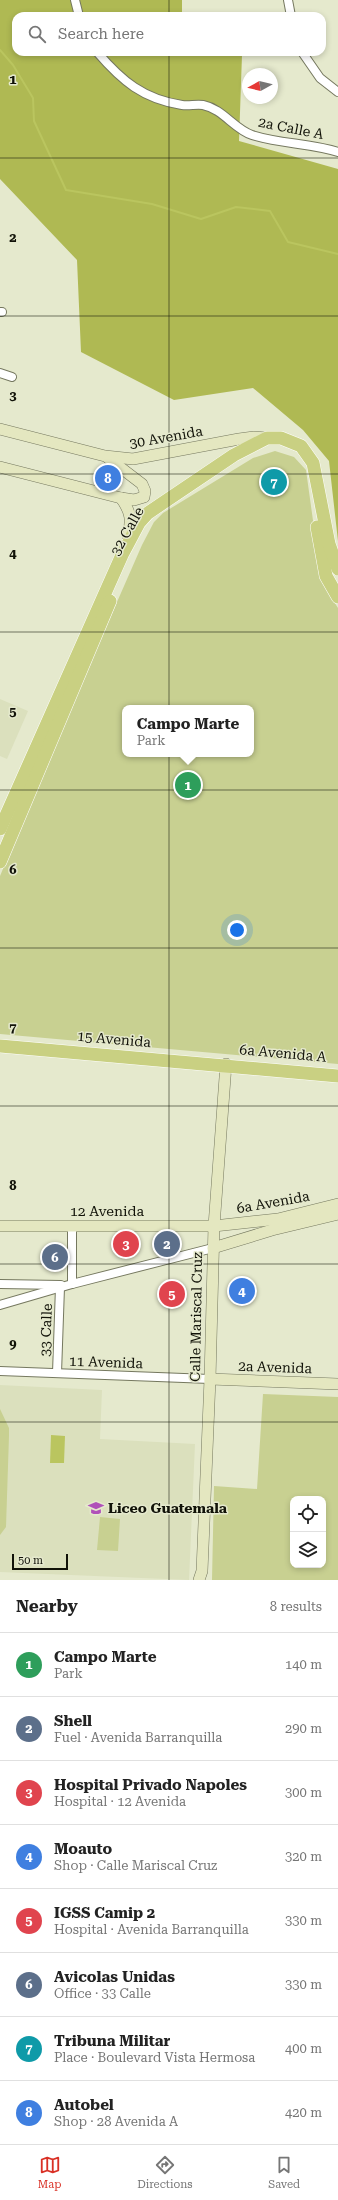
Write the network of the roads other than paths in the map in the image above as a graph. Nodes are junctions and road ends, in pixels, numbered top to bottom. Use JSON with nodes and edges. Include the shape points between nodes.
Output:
{"nodes":[{"id":1,"x":75,"y":0,"type":"edge"},
{"id":2,"x":288,"y":0,"type":"edge"},
{"id":3,"x":78,"y":12,"type":"edge"},
{"id":4,"x":290,"y":12,"type":"edge"},
{"id":5,"x":101,"y":56,"type":"edge"},
{"id":6,"x":305,"y":56,"type":"edge"},
{"id":7,"x":338,"y":92,"type":"edge"},
{"id":8,"x":338,"y":152,"type":"edge"},
{"id":9,"x":0,"y":374,"type":"edge"},
{"id":10,"x":12,"y":377,"type":"dead end"},
{"id":11,"x":0,"y":430,"type":"edge"},
{"id":12,"x":268,"y":438,"type":"junction"},
{"id":13,"x":105,"y":456,"type":"junction"},
{"id":14,"x":313,"y":463,"type":"junction"},
{"id":15,"x":0,"y":467,"type":"edge"},
{"id":16,"x":121,"y":498,"type":"junction"},
{"id":17,"x":160,"y":506,"type":"junction"},
{"id":18,"x":125,"y":548,"type":"junction"},
{"id":19,"x":338,"y":569,"type":"edge"},
{"id":20,"x":338,"y":597,"type":"edge"},
{"id":21,"x":0,"y":829,"type":"edge"},
{"id":22,"x":0,"y":862,"type":"edge"},
{"id":23,"x":0,"y":1046,"type":"edge"},
{"id":24,"x":226,"y":1064,"type":"junction"},
{"id":25,"x":334,"y":1074,"type":"edge"},
{"id":26,"x":338,"y":1204,"type":"edge"},
{"id":27,"x":338,"y":1214,"type":"edge"},
{"id":28,"x":0,"y":1226,"type":"edge"},
{"id":29,"x":72,"y":1226,"type":"junction"},
{"id":30,"x":214,"y":1226,"type":"junction"},
{"id":31,"x":272,"y":1230,"type":"junction"},
{"id":32,"x":213,"y":1248,"type":"junction"},
{"id":33,"x":0,"y":1284,"type":"edge"},
{"id":34,"x":70,"y":1284,"type":"junction"},
{"id":35,"x":60,"y":1287,"type":"junction"},
{"id":36,"x":0,"y":1305,"type":"edge"},
{"id":37,"x":0,"y":1371,"type":"edge"},
{"id":38,"x":57,"y":1373,"type":"junction"},
{"id":39,"x":210,"y":1379,"type":"junction"},
{"id":40,"x":338,"y":1384,"type":"edge"},
{"id":41,"x":202,"y":1577,"type":"edge"}],
"edges":[{"from":1,"to":3,"type":"street"},
{"from":2,"to":4,"type":"street"},
{"from":5,"to":8,"type":"street","name":"2a Calle A","via":[[132,86],[154,99],[183,105],[203,105],[216,110],[250,135],[295,144],[321,146]]},
{"from":6,"to":7,"type":"street","via":[[320,78]]},
{"from":9,"to":10,"type":"street"},
{"from":11,"to":13,"type":"street","name":"30 Avenida"},
{"from":12,"to":13,"type":"street","name":"30 Avenida","via":[[239,439],[145,458]]},
{"from":12,"to":14,"type":"main road","via":[[282,438],[295,442],[306,451]]},
{"from":12,"to":17,"type":"main road","via":[[234,455]]},
{"from":13,"to":16,"type":"street","via":[[144,488],[144,497],[134,500]]},
{"from":14,"to":19,"type":"main road","via":[[329,544]]},
{"from":14,"to":20,"type":"main road","via":[[313,496],[323,566]]},
{"from":15,"to":16,"type":"street"},
{"from":16,"to":18,"type":"street","via":[[132,519]]},
{"from":17,"to":18,"type":"main road","name":"32 Calle","via":[[148,513],[139,523]]},
{"from":17,"to":22,"type":"main road","name":"32 Calle","via":[[144,529],[117,586]]},
{"from":18,"to":21,"type":"main road","name":"32 Calle"},
{"from":23,"to":24,"type":"main road","name":"15 Avenida"},
{"from":24,"to":25,"type":"main road","name":"6a Avenida A"},
{"from":24,"to":30,"type":"street","name":"Calle Mariscal Cruz"},
{"from":26,"to":30,"type":"street","name":"6a Avenida","via":[[278,1219]]},
{"from":27,"to":31,"type":"street"},
{"from":28,"to":29,"type":"street","name":"12 Avenida"},
{"from":29,"to":30,"type":"street","name":"12 Avenida"},
{"from":29,"to":34,"type":"street"},
{"from":30,"to":31,"type":"street","via":[[226,1230]]},
{"from":30,"to":32,"type":"street","name":"Calle Mariscal Cruz"},
{"from":31,"to":32,"type":"street"},
{"from":32,"to":34,"type":"street"},
{"from":32,"to":39,"type":"street","name":"Calle Mariscal Cruz"},
{"from":33,"to":34,"type":"street"},
{"from":34,"to":35,"type":"street"},
{"from":35,"to":36,"type":"street"},
{"from":35,"to":38,"type":"street","name":"33 Calle"},
{"from":37,"to":38,"type":"street","name":"11 Avenida"},
{"from":38,"to":39,"type":"street","name":"11 Avenida"},
{"from":39,"to":40,"type":"street","name":"2a Avenida"},
{"from":39,"to":41,"type":"street","name":"Calle Mariscal Cruz"}]}
